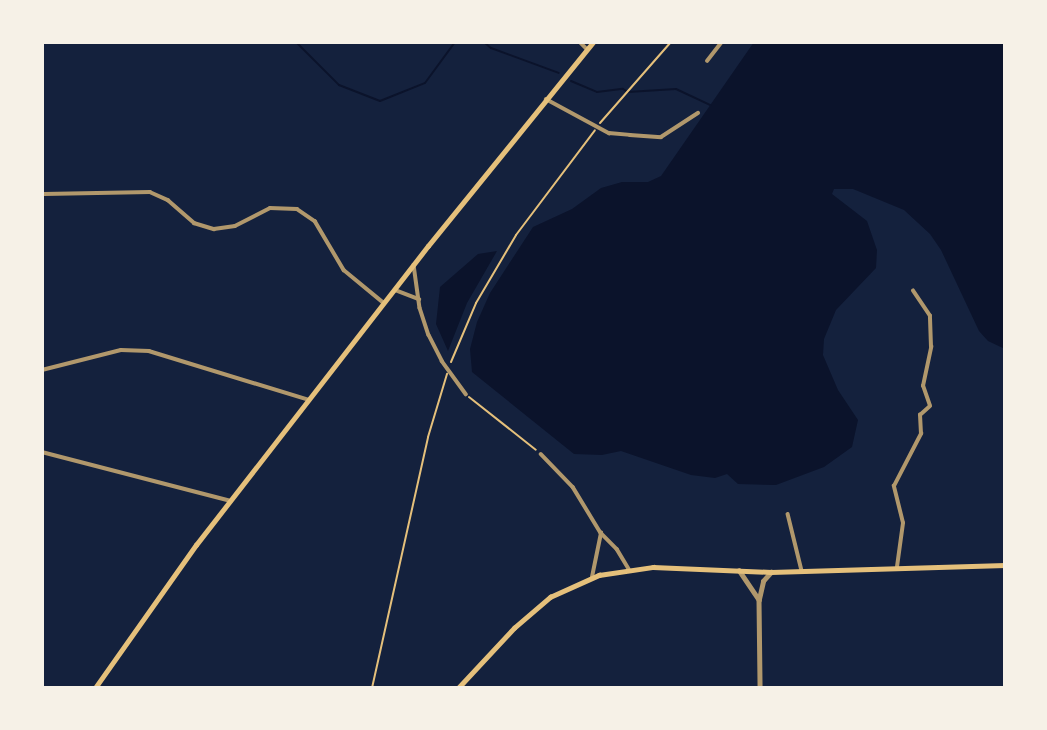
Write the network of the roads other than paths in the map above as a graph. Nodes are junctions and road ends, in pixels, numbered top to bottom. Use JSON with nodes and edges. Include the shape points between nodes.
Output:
{"nodes":[{"id":1,"x":580,"y":42,"type":"edge"},
{"id":2,"x":593,"y":42,"type":"edge"},
{"id":3,"x":722,"y":42,"type":"edge"},
{"id":4,"x":587,"y":49,"type":"junction"},
{"id":5,"x":707,"y":61,"type":"dead end"},
{"id":6,"x":546,"y":99,"type":"junction"},
{"id":7,"x":698,"y":113,"type":"dead end"},
{"id":8,"x":42,"y":177,"type":"edge"},
{"id":9,"x":44,"y":194,"type":"junction"},
{"id":10,"x":42,"y":212,"type":"edge"},
{"id":11,"x":414,"y":265,"type":"junction"},
{"id":12,"x":395,"y":289,"type":"junction"},
{"id":13,"x":913,"y":291,"type":"dead end"},
{"id":14,"x":419,"y":299,"type":"junction"},
{"id":15,"x":384,"y":303,"type":"junction"},
{"id":16,"x":42,"y":370,"type":"edge"},
{"id":17,"x":466,"y":394,"type":"road end"},
{"id":18,"x":309,"y":400,"type":"junction"},
{"id":19,"x":42,"y":452,"type":"edge"},
{"id":20,"x":541,"y":454,"type":"road end"},
{"id":21,"x":231,"y":501,"type":"junction"},
{"id":22,"x":788,"y":514,"type":"dead end"},
{"id":23,"x":601,"y":533,"type":"junction"},
{"id":24,"x":1005,"y":565,"type":"edge"},
{"id":25,"x":897,"y":567,"type":"junction"},
{"id":26,"x":629,"y":569,"type":"junction"},
{"id":27,"x":739,"y":570,"type":"junction"},
{"id":28,"x":802,"y":571,"type":"junction"},
{"id":29,"x":771,"y":572,"type":"junction"},
{"id":30,"x":592,"y":577,"type":"junction"},
{"id":31,"x":759,"y":600,"type":"junction"},
{"id":32,"x":95,"y":688,"type":"edge"},
{"id":33,"x":458,"y":688,"type":"edge"},
{"id":34,"x":642,"y":688,"type":"edge"},
{"id":35,"x":648,"y":688,"type":"edge"},
{"id":36,"x":760,"y":688,"type":"edge"}],
"edges":[{"from":1,"to":4,"type":"street"},
{"from":2,"to":4,"type":"main road"},
{"from":3,"to":5,"type":"street"},
{"from":4,"to":6,"type":"main road"},
{"from":6,"to":7,"type":"street","via":[[609,133],[662,138]]},
{"from":6,"to":11,"type":"main road"},
{"from":8,"to":9,"type":"street"},
{"from":9,"to":10,"type":"street"},
{"from":9,"to":15,"type":"street","via":[[150,192],[168,200],[194,223],[214,229],[230,228],[270,208],[296,209],[318,225],[341,267]]},
{"from":11,"to":12,"type":"main road"},
{"from":11,"to":14,"type":"street"},
{"from":12,"to":14,"type":"street"},
{"from":12,"to":15,"type":"main road"},
{"from":13,"to":25,"type":"street","via":[[930,316],[931,347],[923,386],[930,406],[920,415],[921,434],[894,486],[903,523]]},
{"from":14,"to":17,"type":"street","via":[[429,334]]},
{"from":15,"to":18,"type":"main road"},
{"from":16,"to":18,"type":"street","via":[[121,350],[149,351]]},
{"from":18,"to":21,"type":"main road"},
{"from":19,"to":21,"type":"street"},
{"from":20,"to":23,"type":"street","via":[[573,487]]},
{"from":21,"to":32,"type":"main road"},
{"from":22,"to":28,"type":"street"},
{"from":23,"to":26,"type":"street"},
{"from":23,"to":30,"type":"street"},
{"from":24,"to":25,"type":"main road"},
{"from":25,"to":28,"type":"main road"},
{"from":26,"to":27,"type":"main road"},
{"from":26,"to":30,"type":"main road"},
{"from":27,"to":29,"type":"main road"},
{"from":27,"to":31,"type":"street"},
{"from":28,"to":29,"type":"main road"},
{"from":29,"to":31,"type":"street","via":[[763,581]]},
{"from":30,"to":33,"type":"main road","via":[[550,597]]},
{"from":31,"to":36,"type":"street"},
{"from":34,"to":35,"type":"street"}]}
